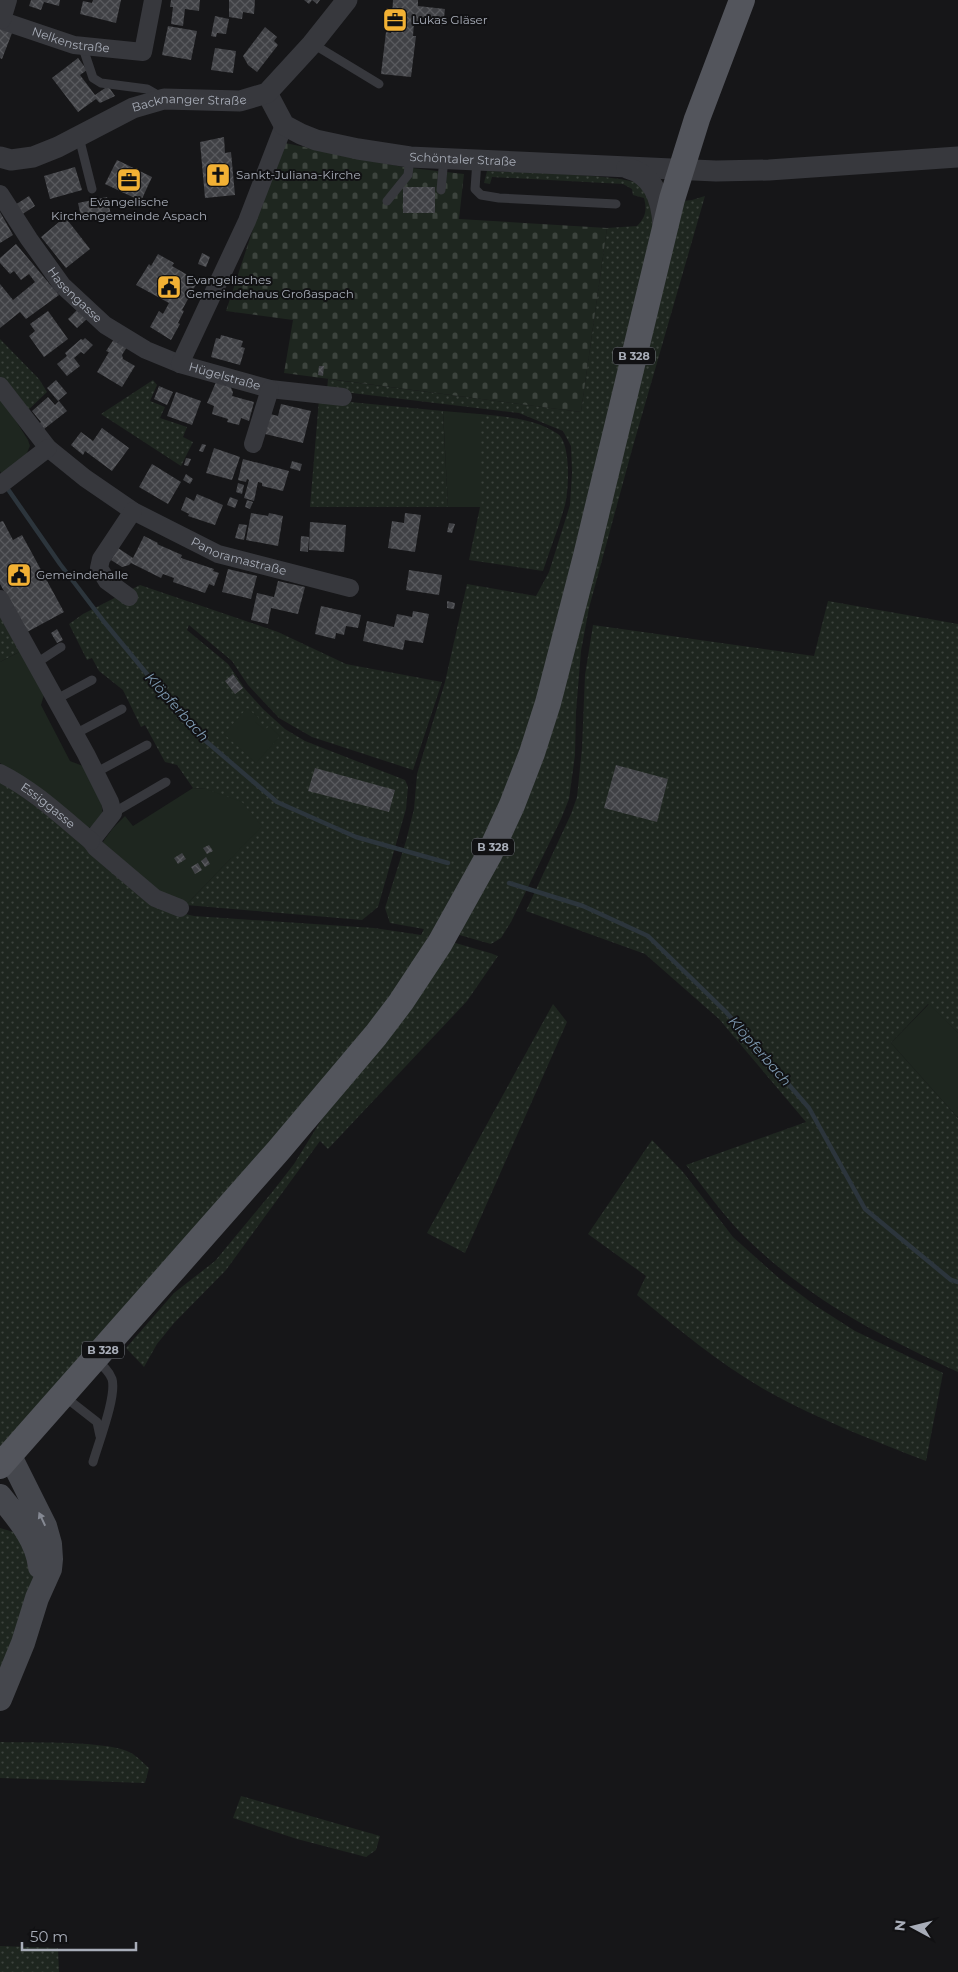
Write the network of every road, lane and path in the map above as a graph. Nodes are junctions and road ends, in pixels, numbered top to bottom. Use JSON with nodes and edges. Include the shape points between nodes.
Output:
{"nodes":[{"id":1,"x":8,"y":0,"type":"edge"},
{"id":2,"x":153,"y":0,"type":"edge"},
{"id":3,"x":347,"y":0,"type":"edge"},
{"id":4,"x":742,"y":0,"type":"edge"},
{"id":5,"x":1,"y":20,"type":"edge"},
{"id":6,"x":312,"y":44,"type":"junction"},
{"id":7,"x":82,"y":45,"type":"junction"},
{"id":8,"x":379,"y":84,"type":"dead end"},
{"id":9,"x":267,"y":93,"type":"junction"},
{"id":10,"x":164,"y":99,"type":"junction"},
{"id":11,"x":284,"y":125,"type":"junction"},
{"id":12,"x":79,"y":137,"type":"junction"},
{"id":13,"x":0,"y":157,"type":"edge"},
{"id":14,"x":410,"y":157,"type":"junction"},
{"id":15,"x":958,"y":157,"type":"edge"},
{"id":16,"x":444,"y":158,"type":"junction"},
{"id":17,"x":477,"y":160,"type":"junction"},
{"id":18,"x":622,"y":167,"type":"junction"},
{"id":19,"x":682,"y":169,"type":"junction"},
{"id":20,"x":92,"y":189,"type":"dead end"},
{"id":21,"x":441,"y":190,"type":"dead end"},
{"id":22,"x":0,"y":194,"type":"edge"},
{"id":23,"x":387,"y":201,"type":"dead end"},
{"id":24,"x":616,"y":204,"type":"dead end"},
{"id":25,"x":662,"y":238,"type":"junction"},
{"id":26,"x":180,"y":364,"type":"junction"},
{"id":27,"x":0,"y":386,"type":"edge"},
{"id":28,"x":270,"y":389,"type":"junction"},
{"id":29,"x":343,"y":397,"type":"dead end"},
{"id":30,"x":253,"y":444,"type":"dead end"},
{"id":31,"x":48,"y":448,"type":"junction"},
{"id":32,"x":5,"y":481,"type":"edge"},
{"id":33,"x":133,"y":512,"type":"junction"},
{"id":34,"x":350,"y":588,"type":"dead end"},
{"id":35,"x":129,"y":597,"type":"dead end"},
{"id":36,"x":0,"y":599,"type":"edge"},
{"id":37,"x":61,"y":647,"type":"dead end"},
{"id":38,"x":35,"y":664,"type":"junction"},
{"id":39,"x":92,"y":680,"type":"dead end"},
{"id":40,"x":55,"y":700,"type":"junction"},
{"id":41,"x":122,"y":708,"type":"dead end"},
{"id":42,"x":75,"y":734,"type":"junction"},
{"id":43,"x":147,"y":745,"type":"dead end"},
{"id":44,"x":0,"y":773,"type":"edge"},
{"id":45,"x":95,"y":773,"type":"junction"},
{"id":46,"x":166,"y":782,"type":"dead end"},
{"id":47,"x":113,"y":813,"type":"junction"},
{"id":48,"x":91,"y":841,"type":"junction"},
{"id":49,"x":180,"y":908,"type":"dead end"},
{"id":50,"x":95,"y":1359,"type":"junction"},
{"id":51,"x":63,"y":1395,"type":"junction"},
{"id":52,"x":100,"y":1438,"type":"junction"},
{"id":53,"x":5,"y":1461,"type":"edge"},
{"id":54,"x":93,"y":1462,"type":"dead end"},
{"id":55,"x":0,"y":1496,"type":"edge"},
{"id":56,"x":0,"y":1521,"type":"edge"},
{"id":57,"x":31,"y":1537,"type":"junction"},
{"id":58,"x":37,"y":1598,"type":"junction"},
{"id":59,"x":0,"y":1700,"type":"edge"}],
"edges":[{"from":1,"to":5,"type":"street"},
{"from":2,"to":7,"type":"street","name":"Nelkenstraße","via":[[143,52]]},
{"from":3,"to":6,"type":"street"},
{"from":4,"to":19,"type":"main road","number":"B 328","via":[[717,62]]},
{"from":5,"to":7,"type":"street","name":"Nelkenstraße"},
{"from":6,"to":8,"type":"lane"},
{"from":6,"to":9,"type":"street"},
{"from":7,"to":10,"type":"lane","via":[[94,78],[101,83],[147,90]]},
{"from":9,"to":10,"type":"street","name":"Backnanger Straße","via":[[240,101]]},
{"from":9,"to":11,"type":"street"},
{"from":10,"to":12,"type":"street","name":"Backnanger Straße","via":[[133,108]]},
{"from":11,"to":14,"type":"street","name":"Schöntaler Straße","via":[[316,140]]},
{"from":11,"to":26,"type":"street","via":[[247,221]]},
{"from":12,"to":13,"type":"street","name":"Backnanger Straße","via":[[33,157],[10,160]]},
{"from":12,"to":20,"type":"lane"},
{"from":14,"to":16,"type":"street","name":"Schöntaler Straße"},
{"from":14,"to":23,"type":"lane","via":[[408,175]]},
{"from":15,"to":19,"type":"street","name":"Schöntaler Straße","via":[[769,170]]},
{"from":16,"to":17,"type":"street","name":"Schöntaler Straße"},
{"from":16,"to":21,"type":"lane"},
{"from":17,"to":18,"type":"street","name":"Schöntaler Straße"},
{"from":17,"to":24,"type":"lane","via":[[475,189],[481,195]]},
{"from":18,"to":19,"type":"street","name":"Schöntaler Straße"},
{"from":18,"to":25,"type":"street","via":[[639,173],[656,189],[662,207]]},
{"from":19,"to":25,"type":"main road","number":"B 328"},
{"from":22,"to":26,"type":"street","name":"Hasengasse","via":[[62,285],[105,325],[146,350]]},
{"from":25,"to":50,"type":"main road","number":"B 328","via":[[548,703],[512,805],[489,855],[440,943],[376,1036]]},
{"from":26,"to":28,"type":"street","name":"Hügelstraße"},
{"from":27,"to":31,"type":"street","name":"Panoramastraße"},
{"from":28,"to":29,"type":"street","name":"Hügelstraße"},
{"from":28,"to":30,"type":"street","name":"Hügelstraße"},
{"from":31,"to":32,"type":"street"},
{"from":31,"to":33,"type":"street","name":"Panoramastraße","via":[[83,481]]},
{"from":33,"to":34,"type":"street","name":"Panoramastraße","via":[[218,554]]},
{"from":33,"to":35,"type":"street","via":[[101,558],[99,568],[106,582]]},
{"from":36,"to":38,"type":"street"},
{"from":37,"to":38,"type":"lane"},
{"from":38,"to":40,"type":"street"},
{"from":39,"to":40,"type":"lane"},
{"from":40,"to":42,"type":"street"},
{"from":41,"to":42,"type":"lane"},
{"from":42,"to":45,"type":"street"},
{"from":43,"to":45,"type":"lane"},
{"from":44,"to":48,"type":"street","name":"Essiggasse","via":[[49,805]]},
{"from":45,"to":47,"type":"street"},
{"from":46,"to":47,"type":"lane"},
{"from":47,"to":48,"type":"street"},
{"from":48,"to":49,"type":"street","name":"Essiggasse","via":[[155,898]]},
{"from":50,"to":51,"type":"main road","number":"B 328"},
{"from":50,"to":52,"type":"lane","via":[[108,1371],[113,1387]]},
{"from":51,"to":52,"type":"lane","via":[[97,1422]]},
{"from":51,"to":53,"type":"main road","number":"B 328"},
{"from":52,"to":54,"type":"lane"},
{"from":58,"to":53,"type":"main road","one_way":true,"via":[[50,1569],[50,1544],[45,1526]]},
{"from":55,"to":57,"type":"main road"},
{"from":56,"to":57,"type":"main road","via":[[19,1527]]},
{"from":57,"to":58,"type":"main road","via":[[40,1569]]},
{"from":58,"to":59,"type":"main road"}]}
